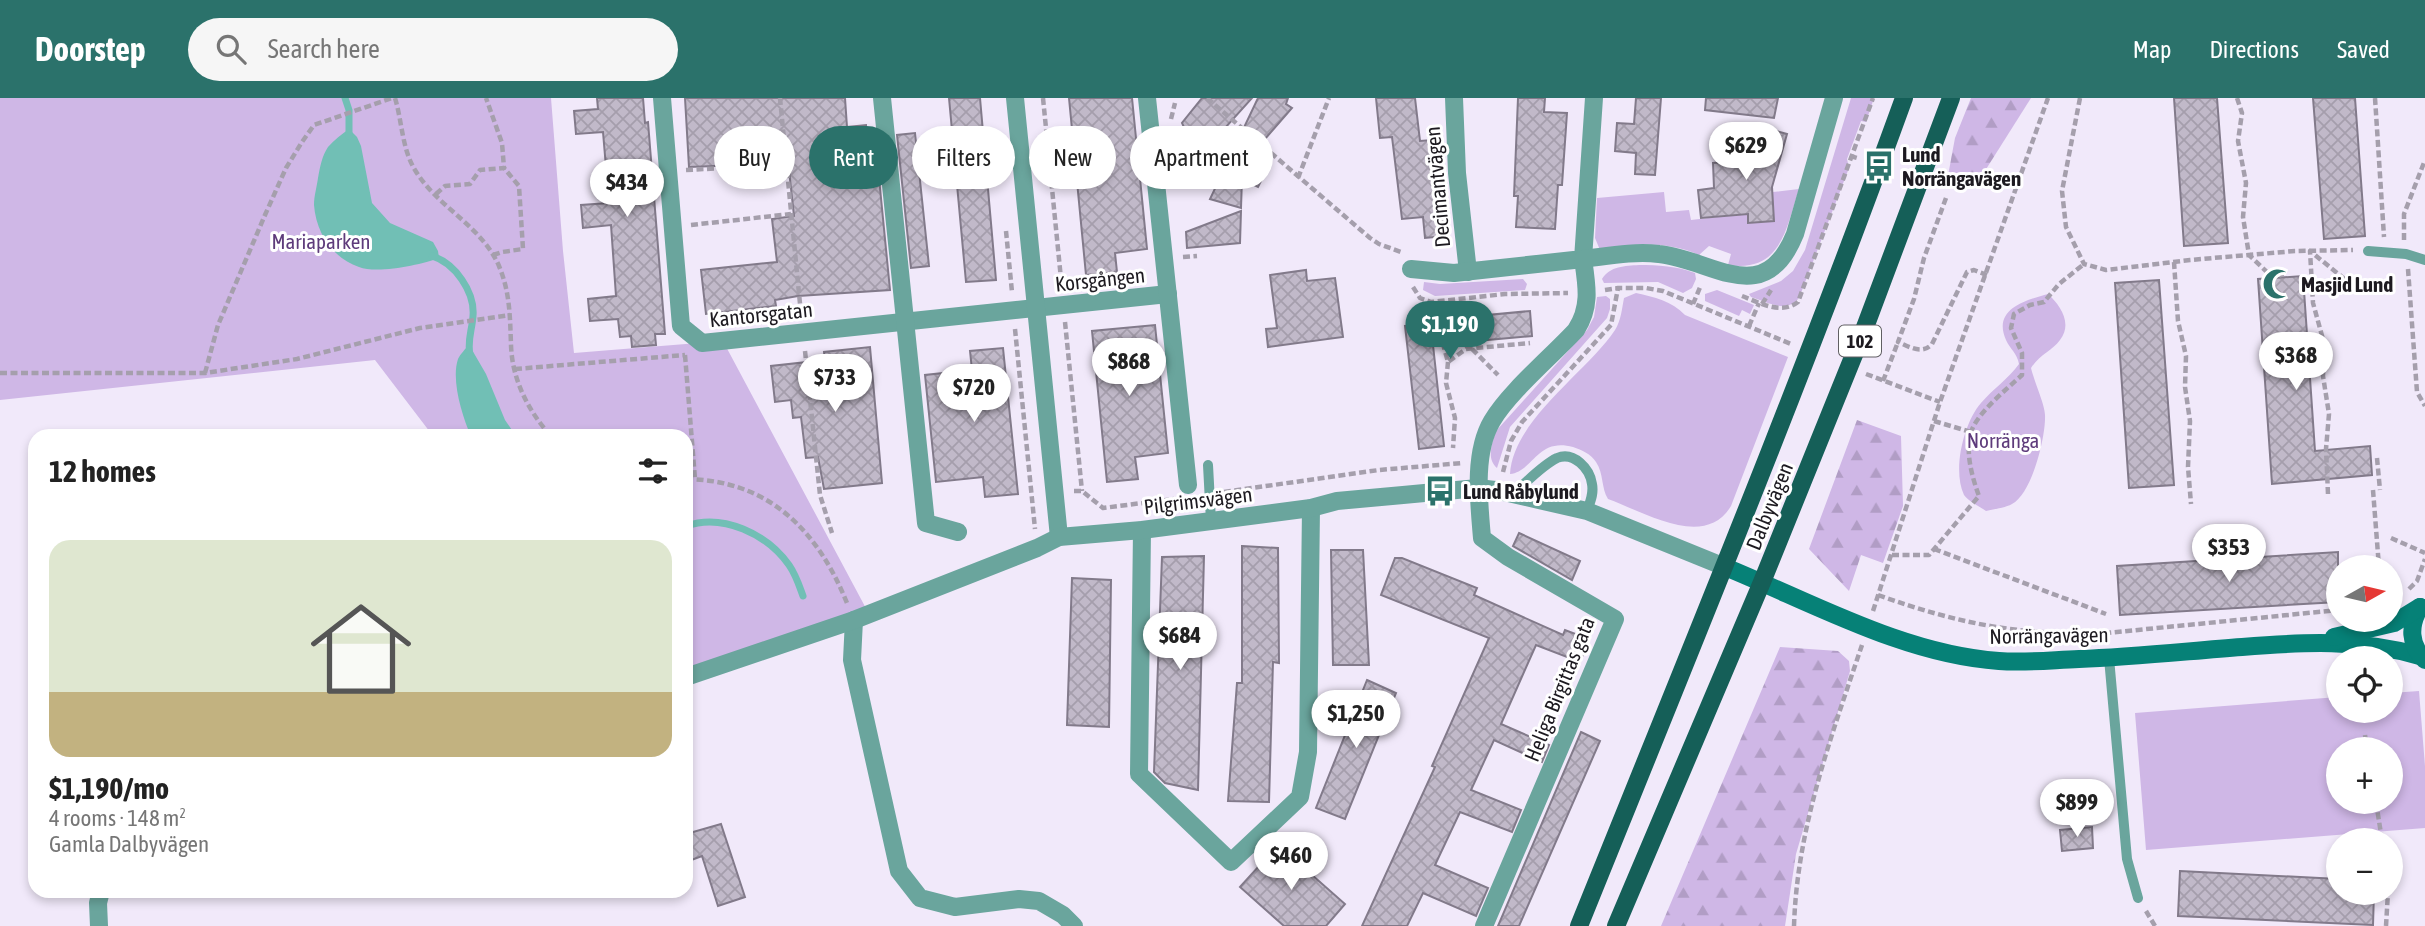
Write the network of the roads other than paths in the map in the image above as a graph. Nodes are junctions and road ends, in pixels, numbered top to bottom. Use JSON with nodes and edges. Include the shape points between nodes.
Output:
{"nodes":[{"id":1,"x":662,"y":98,"type":"edge"},
{"id":2,"x":882,"y":98,"type":"edge"},
{"id":3,"x":1015,"y":98,"type":"edge"},
{"id":4,"x":1147,"y":98,"type":"edge"},
{"id":5,"x":1454,"y":98,"type":"edge"},
{"id":6,"x":1594,"y":98,"type":"edge"},
{"id":7,"x":1834,"y":98,"type":"edge"},
{"id":8,"x":1904,"y":98,"type":"edge"},
{"id":9,"x":1951,"y":98,"type":"edge"},
{"id":10,"x":2368,"y":251,"type":"road end"},
{"id":11,"x":1583,"y":259,"type":"junction"},
{"id":12,"x":2425,"y":260,"type":"edge"},
{"id":13,"x":1412,"y":270,"type":"road end"},
{"id":14,"x":1468,"y":272,"type":"junction"},
{"id":15,"x":1168,"y":294,"type":"junction"},
{"id":16,"x":1037,"y":308,"type":"junction"},
{"id":17,"x":905,"y":321,"type":"junction"},
{"id":18,"x":1208,"y":465,"type":"dead end"},
{"id":19,"x":1188,"y":485,"type":"dead end"},
{"id":20,"x":1487,"y":489,"type":"junction"},
{"id":21,"x":1514,"y":493,"type":"junction"},
{"id":22,"x":1311,"y":508,"type":"junction"},
{"id":23,"x":1587,"y":511,"type":"junction"},
{"id":24,"x":1211,"y":521,"type":"junction"},
{"id":25,"x":1143,"y":530,"type":"junction"},
{"id":26,"x":958,"y":532,"type":"dead end"},
{"id":27,"x":1059,"y":537,"type":"junction"},
{"id":28,"x":1725,"y":567,"type":"junction"},
{"id":29,"x":1762,"y":582,"type":"junction"},
{"id":30,"x":2422,"y":605,"type":"edge"},
{"id":31,"x":854,"y":621,"type":"junction"},
{"id":32,"x":2306,"y":642,"type":"junction"},
{"id":33,"x":2109,"y":658,"type":"junction"},
{"id":34,"x":2423,"y":658,"type":"edge"},
{"id":35,"x":693,"y":675,"type":"edge"},
{"id":36,"x":99,"y":898,"type":"edge"},
{"id":37,"x":2138,"y":898,"type":"dead end"},
{"id":38,"x":99,"y":926,"type":"edge"},
{"id":39,"x":1074,"y":926,"type":"edge"},
{"id":40,"x":1484,"y":926,"type":"edge"},
{"id":41,"x":1579,"y":926,"type":"edge"},
{"id":42,"x":1616,"y":926,"type":"edge"}],
"edges":[{"from":1,"to":17,"type":"street","name":"Kantorsgatan","via":[[681,326],[702,343]]},
{"from":2,"to":17,"type":"street"},
{"from":3,"to":16,"type":"street"},
{"from":4,"to":15,"type":"street","name":"Korsgången"},
{"from":5,"to":14,"type":"street","name":"Decimantvägen"},
{"from":6,"to":11,"type":"street"},
{"from":7,"to":11,"type":"street","via":[[1795,234],[1785,254],[1770,268],[1729,275],[1661,254]]},
{"from":8,"to":28,"type":"main road","name":"Dalbyvägen","number":"102"},
{"from":9,"to":29,"type":"main road","name":"Dalbyvägen","number":"102"},
{"from":10,"to":12,"type":"lane"},
{"from":11,"to":14,"type":"street"},
{"from":11,"to":20,"type":"street","via":[[1586,309],[1576,330],[1491,423],[1481,461]]},
{"from":13,"to":14,"type":"street"},
{"from":15,"to":16,"type":"street","name":"Korsgången"},
{"from":15,"to":19,"type":"street","name":"Korsgången"},
{"from":16,"to":17,"type":"street","name":"Kantorsgatan"},
{"from":16,"to":27,"type":"street"},
{"from":17,"to":26,"type":"street","via":[[926,523]]},
{"from":18,"to":24,"type":"lane"},
{"from":20,"to":21,"type":"street","name":"Pilgrimsvägen"},
{"from":20,"to":22,"type":"street","name":"Pilgrimsvägen","via":[[1336,501]]},
{"from":20,"to":40,"type":"street","name":"Heliga Birgittas gata","via":[[1482,538],[1615,619]]},
{"from":21,"to":23,"type":"street","name":"Pilgrimsvägen"},
{"from":21,"to":23,"type":"lane","via":[[1555,460],[1568,457],[1580,462],[1591,477],[1593,493]]},
{"from":22,"to":24,"type":"street","name":"Pilgrimsvägen"},
{"from":22,"to":25,"type":"street","via":[[1308,752],[1300,797],[1231,862],[1139,775]]},
{"from":23,"to":28,"type":"street","name":"Pilgrimsvägen"},
{"from":24,"to":25,"type":"street","name":"Pilgrimsvägen"},
{"from":25,"to":27,"type":"street","name":"Pilgrimsvägen"},
{"from":27,"to":31,"type":"street","name":"Pilgrimsvägen"},
{"from":28,"to":29,"type":"street","name":"Norrängavägen"},
{"from":28,"to":41,"type":"main road","name":"Dalbyvägen","number":"102"},
{"from":29,"to":33,"type":"street","name":"Norrängavägen","via":[[1868,627],[1970,658],[2030,662]]},
{"from":29,"to":42,"type":"main road","name":"Dalbyvägen","number":"102"},
{"from":30,"to":32,"type":"street","name":"Norrängavägen","via":[[2394,622]]},
{"from":30,"to":34,"type":"street","via":[[2414,616],[2412,637]]},
{"from":31,"to":35,"type":"street","name":"Pilgrimsvägen"},
{"from":31,"to":39,"type":"street","via":[[852,660],[899,871],[920,898],[955,907],[1039,901]]},
{"from":32,"to":33,"type":"street","name":"Norrängavägen"},
{"from":32,"to":34,"type":"street","name":"Norrängavägen","via":[[2397,649]]},
{"from":33,"to":37,"type":"lane","via":[[2127,859]]},
{"from":36,"to":38,"type":"street"}]}
